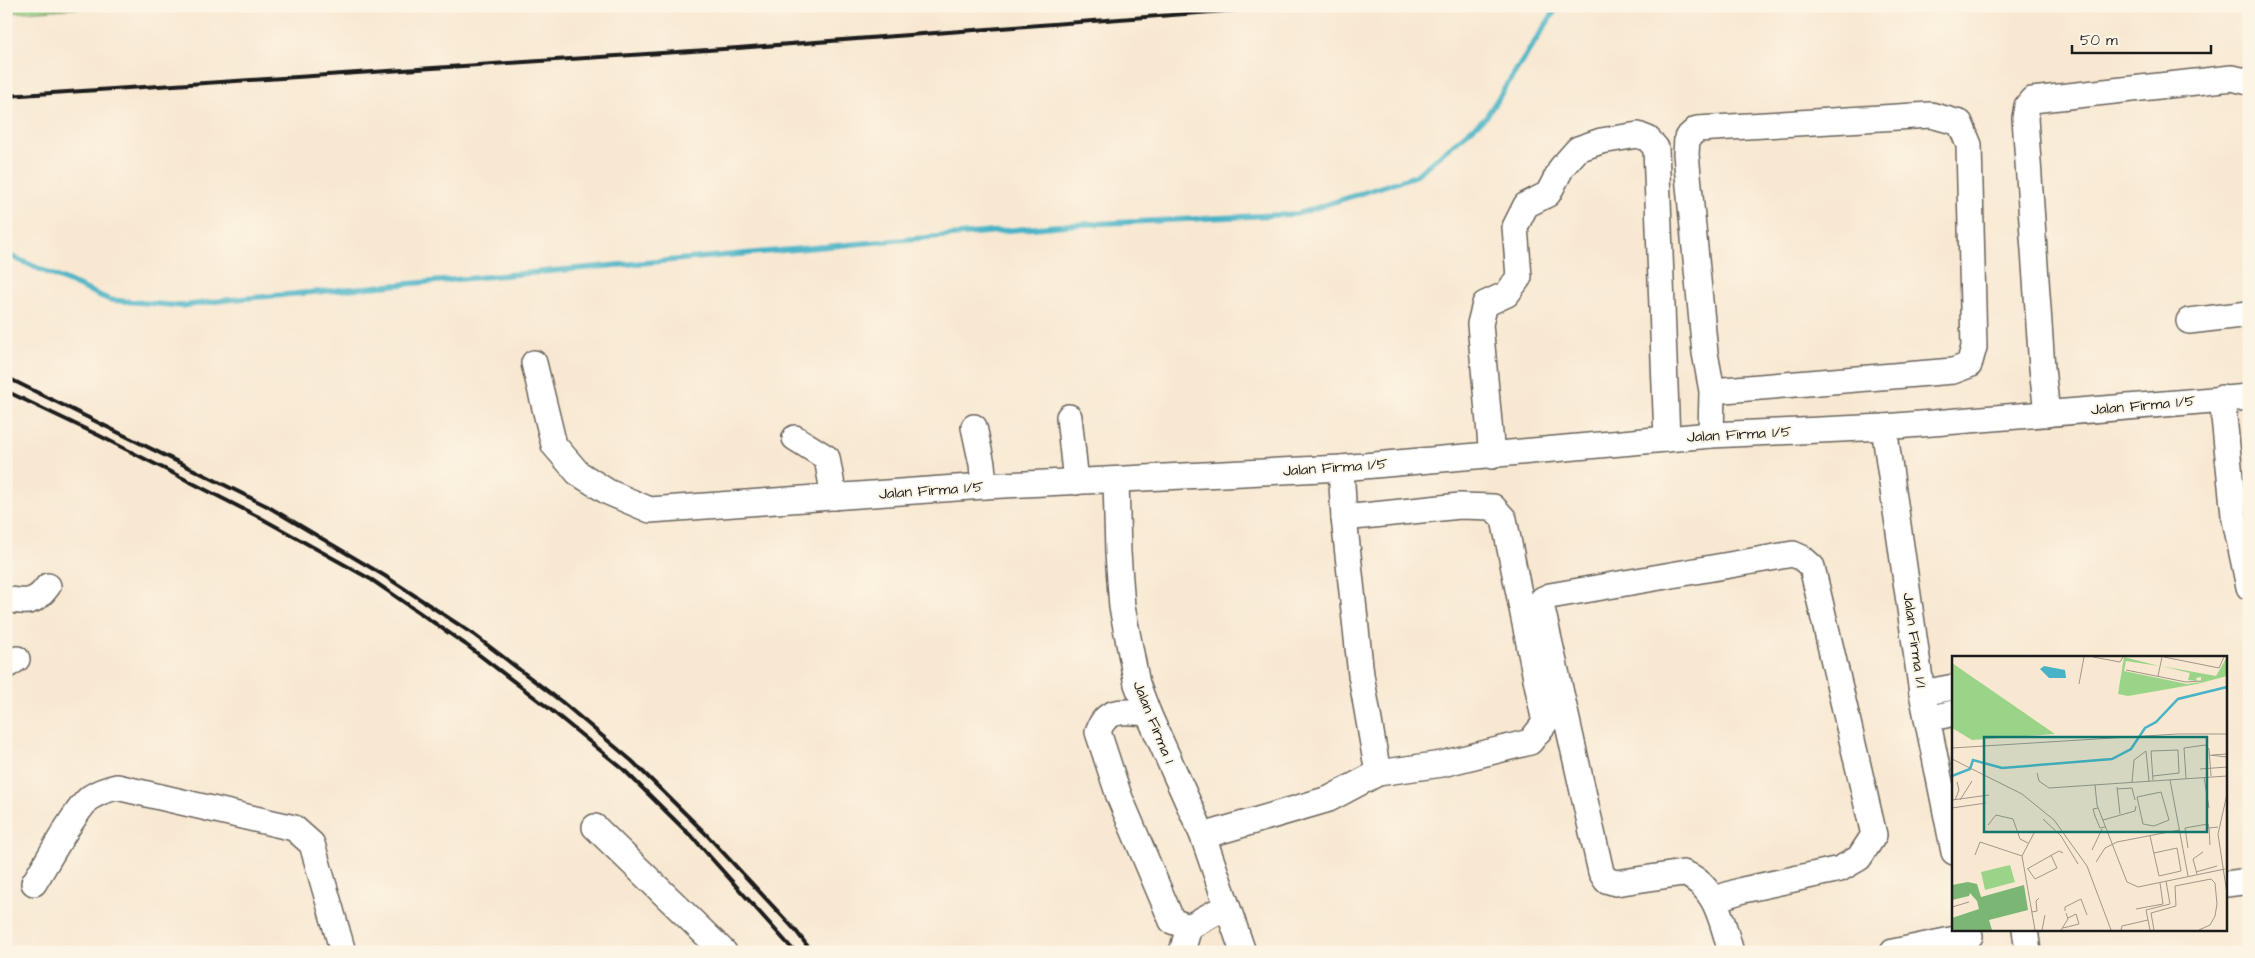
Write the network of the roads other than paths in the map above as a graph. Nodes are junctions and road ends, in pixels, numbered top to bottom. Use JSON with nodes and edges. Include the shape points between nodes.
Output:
{"nodes":[{"id":1,"x":2249,"y":82,"type":"edge"},
{"id":2,"x":2249,"y":314,"type":"edge"},
{"id":3,"x":2189,"y":321,"type":"dead end"},
{"id":4,"x":534,"y":363,"type":"dead end"},
{"id":5,"x":1712,"y":391,"type":"junction"},
{"id":6,"x":2249,"y":397,"type":"edge"},
{"id":7,"x":2222,"y":398,"type":"junction"},
{"id":8,"x":2047,"y":414,"type":"junction"},
{"id":9,"x":1069,"y":417,"type":"dead end"},
{"id":10,"x":974,"y":427,"type":"dead end"},
{"id":11,"x":1884,"y":427,"type":"junction"},
{"id":12,"x":1711,"y":435,"type":"junction"},
{"id":13,"x":795,"y":438,"type":"dead end"},
{"id":14,"x":1668,"y":439,"type":"junction"},
{"id":15,"x":1492,"y":456,"type":"junction"},
{"id":16,"x":1341,"y":468,"type":"junction"},
{"id":17,"x":1116,"y":480,"type":"junction"},
{"id":18,"x":1076,"y":482,"type":"junction"},
{"id":19,"x":984,"y":486,"type":"junction"},
{"id":20,"x":834,"y":497,"type":"junction"},
{"id":21,"x":1344,"y":518,"type":"junction"},
{"id":22,"x":48,"y":586,"type":"dead end"},
{"id":23,"x":2249,"y":587,"type":"edge"},
{"id":24,"x":6,"y":599,"type":"edge"},
{"id":25,"x":1952,"y":687,"type":"edge"},
{"id":26,"x":1922,"y":694,"type":"junction"},
{"id":27,"x":1148,"y":713,"type":"junction"},
{"id":28,"x":1952,"y":713,"type":"edge"},
{"id":29,"x":1927,"y":719,"type":"junction"},
{"id":30,"x":1378,"y":773,"type":"junction"},
{"id":31,"x":595,"y":827,"type":"dead end"},
{"id":32,"x":1203,"y":836,"type":"junction"},
{"id":33,"x":1952,"y":842,"type":"edge"},
{"id":34,"x":2249,"y":881,"type":"edge"},
{"id":35,"x":34,"y":883,"type":"dead end"},
{"id":36,"x":2228,"y":884,"type":"edge"},
{"id":37,"x":1715,"y":899,"type":"junction"},
{"id":38,"x":1227,"y":906,"type":"junction"},
{"id":39,"x":1189,"y":927,"type":"junction"},
{"id":40,"x":2025,"y":930,"type":"edge"},
{"id":41,"x":1971,"y":939,"type":"edge"},
{"id":42,"x":343,"y":952,"type":"edge"},
{"id":43,"x":724,"y":952,"type":"edge"},
{"id":44,"x":1182,"y":952,"type":"edge"},
{"id":45,"x":1243,"y":952,"type":"edge"},
{"id":46,"x":1731,"y":952,"type":"edge"},
{"id":47,"x":1893,"y":952,"type":"edge"},
{"id":48,"x":2028,"y":952,"type":"edge"}],
"edges":[{"from":1,"to":8,"type":"street","via":[[2232,78],[2194,82],[2032,100],[2027,106],[2025,118]]},
{"from":2,"to":3,"type":"street"},
{"from":4,"to":20,"type":"street","name":"Jalan Firma 1/5","via":[[554,445],[578,473],[608,492],[650,510]]},
{"from":5,"to":5,"type":"street","via":[[1705,353],[1687,138],[1697,129],[1921,116],[1960,123],[1970,145],[1974,348],[1968,365],[1953,371]]},
{"from":5,"to":12,"type":"street"},
{"from":6,"to":7,"type":"street","name":"Jalan Firma 1/5"},
{"from":7,"to":8,"type":"street","name":"Jalan Firma 1/5"},
{"from":7,"to":23,"type":"street","via":[[2234,515]]},
{"from":8,"to":11,"type":"street","name":"Jalan Firma 1/5"},
{"from":9,"to":18,"type":"street"},
{"from":10,"to":19,"type":"street"},
{"from":11,"to":12,"type":"street","name":"Jalan Firma 1/5"},
{"from":11,"to":26,"type":"street","name":"Jalan Firma 1/1"},
{"from":12,"to":14,"type":"street","name":"Jalan Firma 1/5"},
{"from":13,"to":20,"type":"street","via":[[827,458]]},
{"from":14,"to":15,"type":"street","name":"Jalan Firma 1/5"},
{"from":14,"to":15,"type":"street","via":[[1656,148],[1648,139],[1638,135],[1600,141],[1578,149],[1562,167],[1548,194],[1526,204],[1515,227],[1519,277],[1507,294],[1484,304],[1480,324]]},
{"from":15,"to":16,"type":"street","name":"Jalan Firma 1/5"},
{"from":16,"to":17,"type":"street","name":"Jalan Firma 1/5"},
{"from":16,"to":21,"type":"street"},
{"from":17,"to":18,"type":"street","name":"Jalan Firma 1/5"},
{"from":17,"to":27,"type":"street","name":"Jalan Firma 1","via":[[1122,606],[1137,684]]},
{"from":18,"to":19,"type":"street","name":"Jalan Firma 1/5"},
{"from":19,"to":20,"type":"street","name":"Jalan Firma 1/5"},
{"from":21,"to":30,"type":"street","via":[[1360,675]]},
{"from":21,"to":30,"type":"street","via":[[1460,506],[1493,507],[1504,519],[1545,723],[1530,742],[1442,764]]},
{"from":22,"to":24,"type":"street","via":[[41,596],[26,603]]},
{"from":25,"to":26,"type":"street"},
{"from":26,"to":29,"type":"street","name":"Jalan Firma 1/1"},
{"from":27,"to":32,"type":"street","name":"Jalan Firma 1"},
{"from":27,"to":39,"type":"street","via":[[1114,712],[1101,722],[1098,732],[1119,796],[1172,921]]},
{"from":28,"to":29,"type":"street"},
{"from":29,"to":33,"type":"street","name":"Jalan Firma 1/1"},
{"from":30,"to":32,"type":"street","via":[[1329,799]]},
{"from":31,"to":43,"type":"street"},
{"from":32,"to":38,"type":"street","name":"Jalan Firma 1"},
{"from":34,"to":36,"type":"street"},
{"from":35,"to":42,"type":"street","via":[[80,809],[91,798],[117,787],[294,828],[312,844]]},
{"from":37,"to":37,"type":"street","via":[[1840,869],[1859,858],[1874,836],[1812,567],[1793,554],[1550,596],[1541,604],[1601,872],[1606,880],[1616,883],[1683,873],[1692,876]]},
{"from":37,"to":46,"type":"street"},
{"from":38,"to":39,"type":"street"},
{"from":38,"to":45,"type":"street","name":"Jalan Firma 1"},
{"from":39,"to":44,"type":"street"},
{"from":40,"to":48,"type":"street"},
{"from":41,"to":47,"type":"street"}]}
